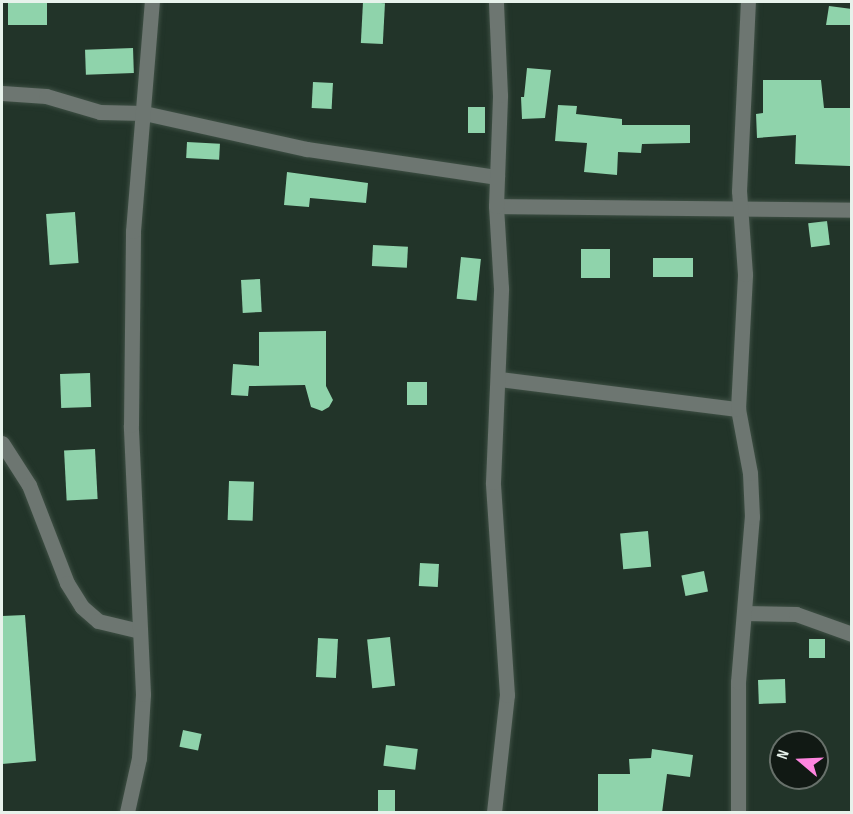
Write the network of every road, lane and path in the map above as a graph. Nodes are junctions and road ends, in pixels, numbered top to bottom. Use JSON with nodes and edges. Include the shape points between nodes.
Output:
{"nodes":[{"id":1,"x":152,"y":2,"type":"edge"},
{"id":2,"x":496,"y":2,"type":"edge"},
{"id":3,"x":748,"y":2,"type":"edge"},
{"id":4,"x":2,"y":93,"type":"edge"},
{"id":5,"x":144,"y":113,"type":"junction"},
{"id":6,"x":497,"y":177,"type":"junction"},
{"id":7,"x":496,"y":206,"type":"junction"},
{"id":8,"x":740,"y":210,"type":"junction"},
{"id":9,"x":852,"y":210,"type":"edge"},
{"id":10,"x":499,"y":379,"type":"junction"},
{"id":11,"x":738,"y":409,"type":"junction"},
{"id":12,"x":2,"y":443,"type":"edge"},
{"id":13,"x":744,"y":613,"type":"junction"},
{"id":14,"x":140,"y":631,"type":"junction"},
{"id":15,"x":852,"y":634,"type":"edge"},
{"id":16,"x":127,"y":813,"type":"edge"},
{"id":17,"x":494,"y":813,"type":"edge"},
{"id":18,"x":738,"y":813,"type":"edge"}],
"edges":[{"from":1,"to":5,"type":"street"},
{"from":2,"to":6,"type":"street","via":[[500,95]]},
{"from":3,"to":8,"type":"street"},
{"from":4,"to":5,"type":"street","via":[[46,96],[100,112]]},
{"from":5,"to":6,"type":"street","via":[[307,149]]},
{"from":5,"to":14,"type":"street","via":[[133,231],[131,425]]},
{"from":6,"to":7,"type":"street"},
{"from":7,"to":8,"type":"street"},
{"from":7,"to":10,"type":"street","via":[[501,288]]},
{"from":8,"to":9,"type":"street"},
{"from":8,"to":11,"type":"street","via":[[745,284]]},
{"from":10,"to":11,"type":"street"},
{"from":10,"to":17,"type":"street","via":[[493,482],[507,695]]},
{"from":11,"to":13,"type":"street","via":[[750,473],[752,517]]},
{"from":12,"to":14,"type":"street","via":[[29,485],[67,583],[82,608],[98,621]]},
{"from":13,"to":15,"type":"street","via":[[796,614]]},
{"from":13,"to":18,"type":"street","via":[[738,682]]},
{"from":14,"to":16,"type":"street","via":[[142,727]]}]}
